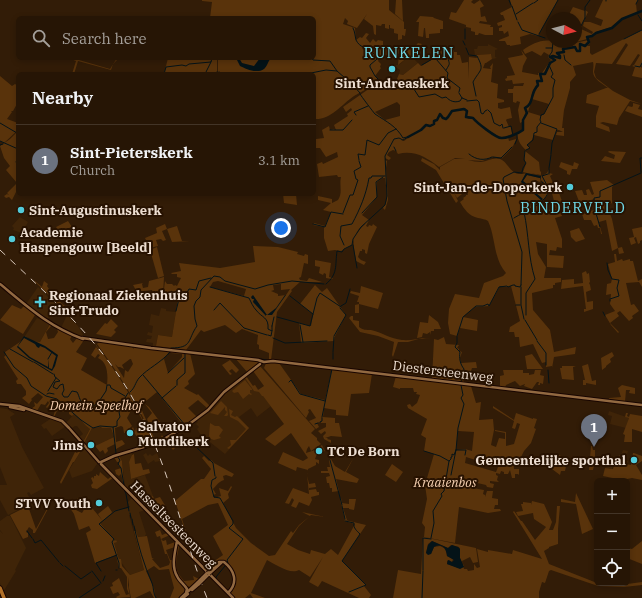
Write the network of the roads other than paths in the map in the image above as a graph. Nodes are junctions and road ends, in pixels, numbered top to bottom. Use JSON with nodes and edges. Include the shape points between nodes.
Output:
{"nodes":[{"id":1,"x":0,"y":284,"type":"edge"},
{"id":2,"x":262,"y":363,"type":"junction"},
{"id":3,"x":0,"y":405,"type":"edge"},
{"id":4,"x":642,"y":405,"type":"edge"},
{"id":5,"x":100,"y":462,"type":"junction"},
{"id":6,"x":178,"y":542,"type":"junction"},
{"id":7,"x":198,"y":583,"type":"junction"},
{"id":8,"x":185,"y":586,"type":"junction"},
{"id":9,"x":193,"y":587,"type":"junction"},
{"id":10,"x":0,"y":588,"type":"edge"},
{"id":11,"x":0,"y":592,"type":"edge"},
{"id":12,"x":228,"y":593,"type":"junction"},
{"id":13,"x":186,"y":594,"type":"junction"},
{"id":14,"x":3,"y":598,"type":"edge"},
{"id":15,"x":182,"y":598,"type":"edge"},
{"id":16,"x":233,"y":598,"type":"edge"}],
"edges":[{"from":1,"to":2,"type":"main road","name":"Diestersteenweg","via":[[41,318],[67,333],[82,338],[252,359]]},
{"from":2,"to":4,"type":"main road","name":"Diestersteenweg","via":[[275,362]]},
{"from":2,"to":5,"type":"main road","via":[[224,392],[208,410],[188,425],[157,443]]},
{"from":3,"to":5,"type":"main road","name":"Hasseltsesteenweg","via":[[38,413],[62,422]]},
{"from":5,"to":6,"type":"main road","name":"Hasseltsesteenweg"},
{"from":6,"to":8,"type":"main road","via":[[174,570]]},
{"from":6,"to":12,"type":"main road","name":"Hasseltsesteenweg"},
{"from":7,"to":9,"type":"main road"},
{"from":7,"to":12,"type":"main road","bridge":true,"via":[[221,563],[227,565],[235,579]]},
{"from":7,"to":15,"type":"main road"},
{"from":8,"to":9,"type":"main road"},
{"from":8,"to":13,"type":"main road"},
{"from":9,"to":13,"type":"main road"},
{"from":10,"to":14,"type":"highway"},
{"from":11,"to":14,"type":"highway"},
{"from":12,"to":16,"type":"main road","name":"Hasseltsesteenweg"},
{"from":13,"to":15,"type":"main road"}]}
